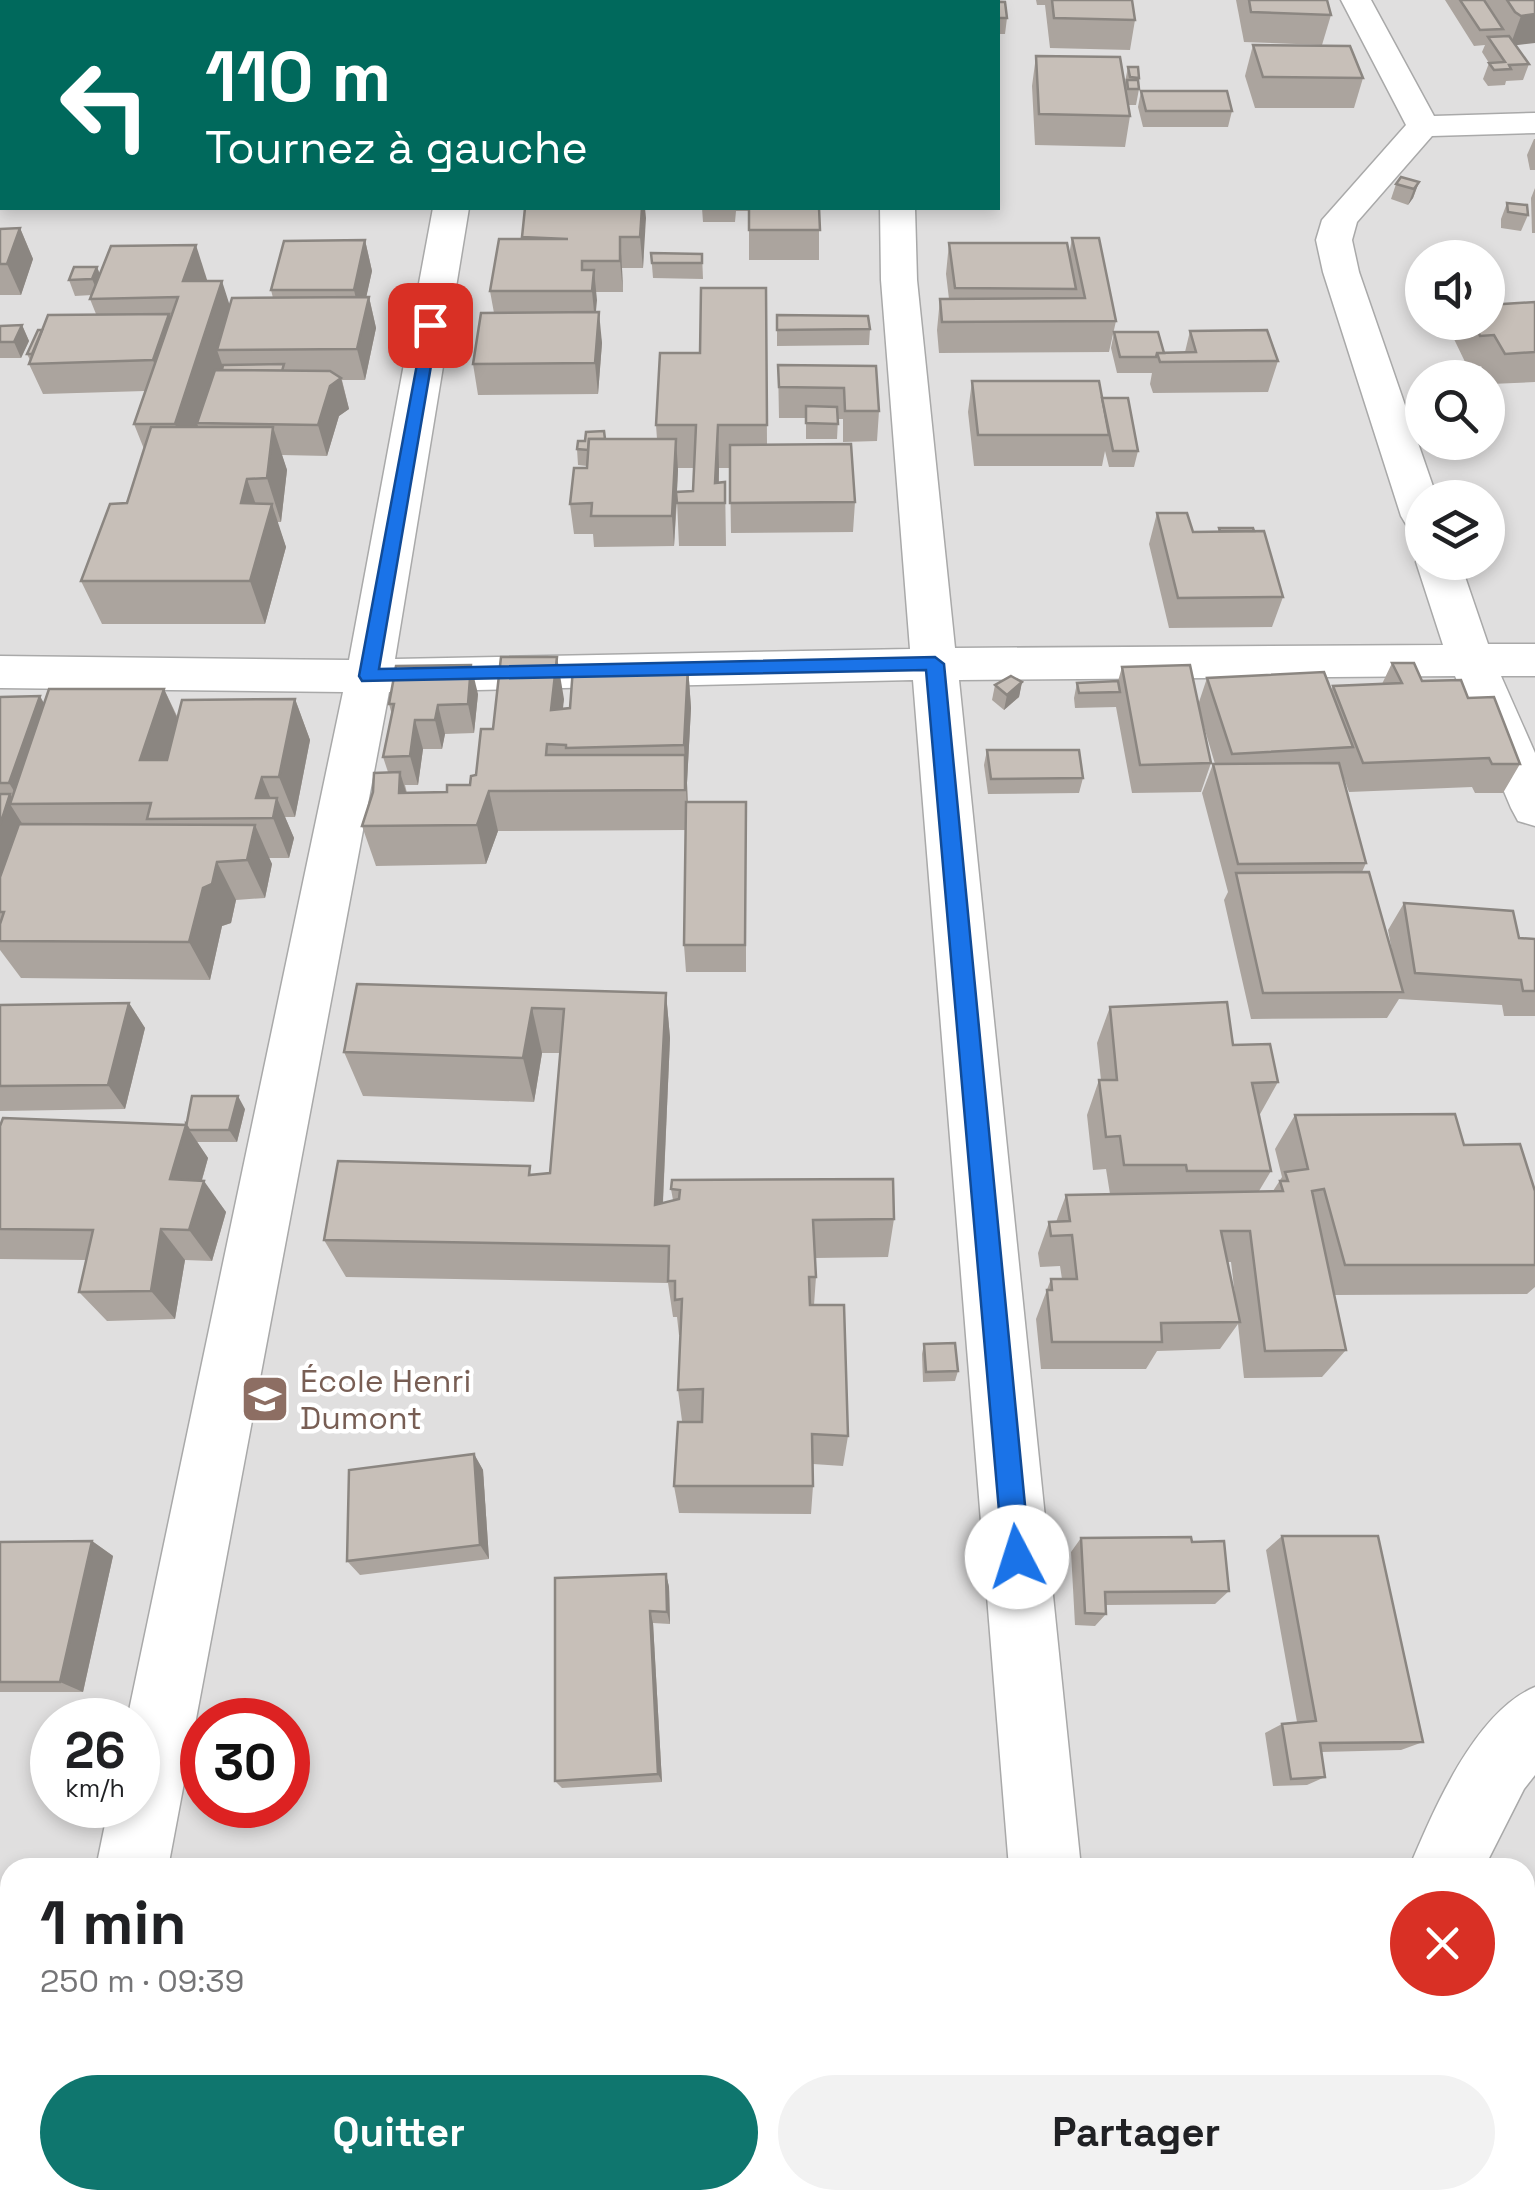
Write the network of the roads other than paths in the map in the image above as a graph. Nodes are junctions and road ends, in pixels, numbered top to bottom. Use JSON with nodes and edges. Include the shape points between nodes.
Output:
{"nodes":[{"id":1,"x":1356,"y":0,"type":"edge"},
{"id":2,"x":1535,"y":123,"type":"edge"},
{"id":3,"x":1423,"y":126,"type":"junction"},
{"id":4,"x":451,"y":210,"type":"edge"},
{"id":5,"x":896,"y":210,"type":"edge"},
{"id":6,"x":1410,"y":480,"type":"edge"},
{"id":7,"x":1444,"y":580,"type":"edge"},
{"id":8,"x":1471,"y":660,"type":"junction"},
{"id":9,"x":1535,"y":660,"type":"edge"},
{"id":10,"x":935,"y":664,"type":"junction"},
{"id":11,"x":0,"y":672,"type":"edge"},
{"id":12,"x":368,"y":676,"type":"junction"},
{"id":13,"x":1535,"y":808,"type":"edge"},
{"id":14,"x":1535,"y":1721,"type":"edge"},
{"id":15,"x":134,"y":1858,"type":"edge"},
{"id":16,"x":1044,"y":1858,"type":"edge"},
{"id":17,"x":1449,"y":1858,"type":"edge"}],
"edges":[{"from":1,"to":3,"type":"street"},
{"from":2,"to":3,"type":"street"},
{"from":3,"to":6,"type":"street","via":[[1340,220],[1334,240]]},
{"from":4,"to":12,"type":"street"},
{"from":5,"to":10,"type":"street"},
{"from":7,"to":8,"type":"street"},
{"from":8,"to":9,"type":"street"},
{"from":8,"to":10,"type":"street"},
{"from":8,"to":13,"type":"street"},
{"from":10,"to":12,"type":"street"},
{"from":10,"to":16,"type":"street"},
{"from":11,"to":12,"type":"street"},
{"from":12,"to":15,"type":"street"},
{"from":14,"to":17,"type":"street","via":[[1499,1764]]}]}
